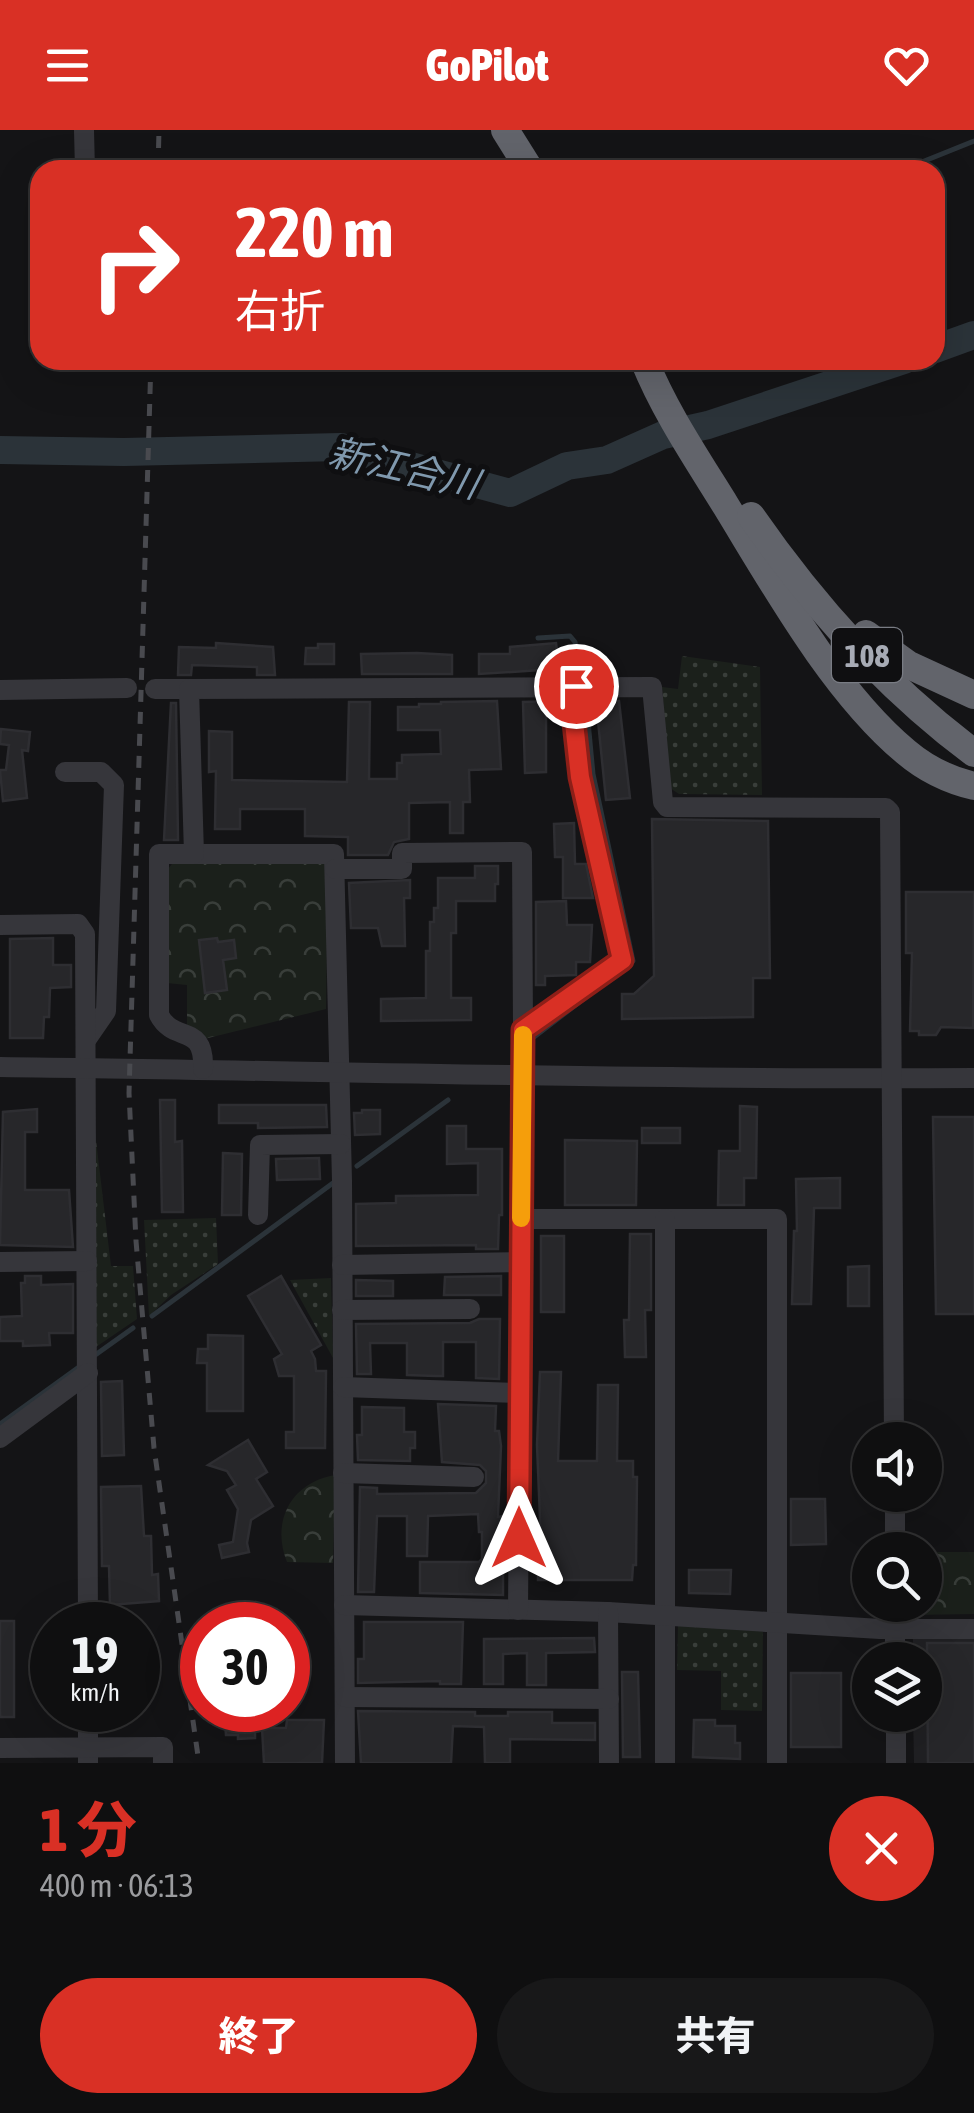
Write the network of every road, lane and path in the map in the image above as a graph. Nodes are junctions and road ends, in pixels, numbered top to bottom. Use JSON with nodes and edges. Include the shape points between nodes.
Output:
{"nodes":[{"id":1,"x":84,"y":130,"type":"edge"},
{"id":2,"x":505,"y":130,"type":"edge"},
{"id":3,"x":85,"y":160,"type":"edge"},
{"id":4,"x":524,"y":160,"type":"edge"},
{"id":5,"x":653,"y":370,"type":"edge"},
{"id":6,"x":762,"y":548,"type":"junction"},
{"id":7,"x":812,"y":596,"type":"junction"},
{"id":8,"x":578,"y":686,"type":"junction"},
{"id":9,"x":127,"y":688,"type":"dead end"},
{"id":10,"x":156,"y":688,"type":"dead end"},
{"id":11,"x":189,"y":689,"type":"junction"},
{"id":12,"x":0,"y":690,"type":"edge"},
{"id":13,"x":974,"y":695,"type":"edge"},
{"id":14,"x":974,"y":753,"type":"edge"},
{"id":15,"x":64,"y":772,"type":"dead end"},
{"id":16,"x":974,"y":786,"type":"edge"},
{"id":17,"x":194,"y":854,"type":"junction"},
{"id":18,"x":334,"y":868,"type":"junction"},
{"id":19,"x":0,"y":926,"type":"edge"},
{"id":20,"x":523,"y":1030,"type":"junction"},
{"id":21,"x":86,"y":1040,"type":"junction"},
{"id":22,"x":0,"y":1068,"type":"edge"},
{"id":23,"x":87,"y":1068,"type":"junction"},
{"id":24,"x":203,"y":1070,"type":"junction"},
{"id":25,"x":339,"y":1070,"type":"junction"},
{"id":26,"x":522,"y":1078,"type":"junction"},
{"id":27,"x":974,"y":1078,"type":"edge"},
{"id":28,"x":891,"y":1079,"type":"junction"},
{"id":29,"x":340,"y":1144,"type":"junction"},
{"id":30,"x":258,"y":1215,"type":"dead end"},
{"id":31,"x":664,"y":1218,"type":"junction"},
{"id":32,"x":521,"y":1219,"type":"junction"},
{"id":33,"x":87,"y":1261,"type":"junction"},
{"id":34,"x":0,"y":1262,"type":"edge"},
{"id":35,"x":521,"y":1262,"type":"junction"},
{"id":36,"x":342,"y":1265,"type":"junction"},
{"id":37,"x":342,"y":1310,"type":"junction"},
{"id":38,"x":470,"y":1310,"type":"dead end"},
{"id":39,"x":88,"y":1369,"type":"junction"},
{"id":40,"x":343,"y":1388,"type":"junction"},
{"id":41,"x":520,"y":1394,"type":"junction"},
{"id":42,"x":894,"y":1422,"type":"edge"},
{"id":43,"x":0,"y":1438,"type":"edge"},
{"id":44,"x":344,"y":1473,"type":"junction"},
{"id":45,"x":474,"y":1476,"type":"dead end"},
{"id":46,"x":88,"y":1602,"type":"edge"},
{"id":47,"x":344,"y":1605,"type":"junction"},
{"id":48,"x":518,"y":1610,"type":"junction"},
{"id":49,"x":608,"y":1612,"type":"junction"},
{"id":50,"x":665,"y":1615,"type":"junction"},
{"id":51,"x":778,"y":1622,"type":"junction"},
{"id":52,"x":895,"y":1622,"type":"edge"},
{"id":53,"x":895,"y":1629,"type":"junction"},
{"id":54,"x":974,"y":1629,"type":"edge"},
{"id":55,"x":895,"y":1642,"type":"edge"},
{"id":56,"x":345,"y":1698,"type":"junction"},
{"id":57,"x":609,"y":1699,"type":"junction"},
{"id":58,"x":896,"y":1732,"type":"edge"},
{"id":59,"x":0,"y":1748,"type":"edge"},
{"id":60,"x":88,"y":1755,"type":"edge"},
{"id":61,"x":164,"y":1763,"type":"edge"},
{"id":62,"x":346,"y":1763,"type":"edge"},
{"id":63,"x":609,"y":1763,"type":"edge"},
{"id":64,"x":665,"y":1763,"type":"edge"},
{"id":65,"x":776,"y":1763,"type":"edge"},
{"id":66,"x":896,"y":1763,"type":"edge"}],
"edges":[{"from":1,"to":3,"type":"street"},
{"from":2,"to":4,"type":"highway"},
{"from":5,"to":6,"type":"highway","number":"108"},
{"from":6,"to":7,"type":"highway","number":"108"},
{"from":6,"to":16,"type":"highway","via":[[832,670],[888,734],[929,769]]},
{"from":7,"to":13,"type":"highway","via":[[909,664]]},
{"from":7,"to":14,"type":"highway","number":"108","via":[[891,680]]},
{"from":8,"to":11,"type":"street"},
{"from":8,"to":20,"type":"street","via":[[580,777],[622,960]]},
{"from":8,"to":28,"type":"street","via":[[652,687],[667,807],[890,812]]},
{"from":9,"to":12,"type":"street"},
{"from":10,"to":11,"type":"street"},
{"from":11,"to":17,"type":"street"},
{"from":15,"to":21,"type":"street","via":[[102,772],[114,786],[106,1011]]},
{"from":17,"to":18,"type":"street","via":[[334,854]]},
{"from":17,"to":24,"type":"street","via":[[159,854],[159,1015],[197,1040]]},
{"from":18,"to":20,"type":"street","via":[[402,868],[402,852],[522,852]]},
{"from":18,"to":25,"type":"street"},
{"from":19,"to":21,"type":"street","via":[[78,924],[84,934]]},
{"from":20,"to":26,"type":"street"},
{"from":21,"to":23,"type":"street"},
{"from":22,"to":23,"type":"street"},
{"from":23,"to":24,"type":"street"},
{"from":23,"to":33,"type":"street"},
{"from":24,"to":25,"type":"street"},
{"from":25,"to":26,"type":"street"},
{"from":25,"to":29,"type":"street"},
{"from":26,"to":28,"type":"street"},
{"from":26,"to":32,"type":"street"},
{"from":27,"to":28,"type":"street"},
{"from":28,"to":42,"type":"street"},
{"from":29,"to":30,"type":"street","via":[[260,1145]]},
{"from":29,"to":36,"type":"street"},
{"from":31,"to":32,"type":"street"},
{"from":31,"to":50,"type":"street"},
{"from":31,"to":51,"type":"street","via":[[777,1219]]},
{"from":32,"to":35,"type":"street"},
{"from":33,"to":34,"type":"street"},
{"from":33,"to":39,"type":"street"},
{"from":35,"to":36,"type":"street"},
{"from":35,"to":41,"type":"street"},
{"from":36,"to":37,"type":"street"},
{"from":37,"to":38,"type":"street"},
{"from":37,"to":40,"type":"street"},
{"from":39,"to":43,"type":"street"},
{"from":39,"to":46,"type":"street"},
{"from":40,"to":41,"type":"street"},
{"from":40,"to":44,"type":"street"},
{"from":41,"to":48,"type":"street"},
{"from":44,"to":45,"type":"street"},
{"from":44,"to":47,"type":"street"},
{"from":47,"to":48,"type":"street"},
{"from":47,"to":56,"type":"street"},
{"from":48,"to":49,"type":"street"},
{"from":49,"to":50,"type":"street"},
{"from":49,"to":57,"type":"street"},
{"from":50,"to":51,"type":"street"},
{"from":50,"to":64,"type":"street"},
{"from":51,"to":53,"type":"street"},
{"from":51,"to":65,"type":"street"},
{"from":52,"to":53,"type":"street"},
{"from":53,"to":54,"type":"street"},
{"from":53,"to":55,"type":"street"},
{"from":56,"to":57,"type":"street"},
{"from":56,"to":62,"type":"street"},
{"from":57,"to":63,"type":"street"},
{"from":58,"to":66,"type":"street"},
{"from":59,"to":60,"type":"street"},
{"from":60,"to":61,"type":"street","via":[[163,1748]]}]}
